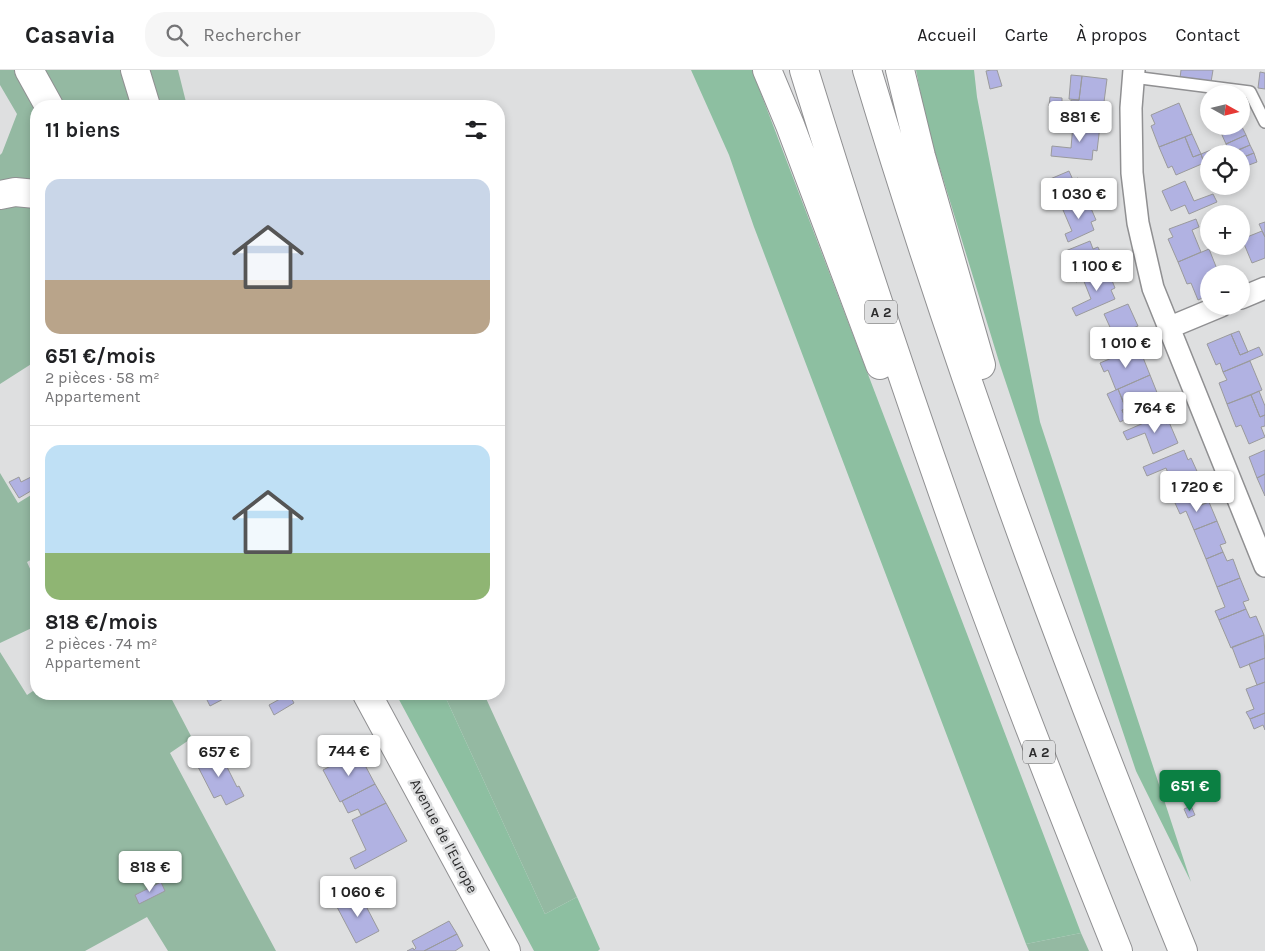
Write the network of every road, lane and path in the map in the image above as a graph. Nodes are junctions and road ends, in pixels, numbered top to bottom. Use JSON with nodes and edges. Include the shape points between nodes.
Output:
{"nodes":[{"id":1,"x":30,"y":70,"type":"edge"},
{"id":2,"x":135,"y":70,"type":"edge"},
{"id":3,"x":767,"y":70,"type":"edge"},
{"id":4,"x":804,"y":70,"type":"edge"},
{"id":5,"x":867,"y":70,"type":"edge"},
{"id":6,"x":900,"y":70,"type":"edge"},
{"id":7,"x":1134,"y":73,"type":"edge"},
{"id":8,"x":46,"y":100,"type":"edge"},
{"id":9,"x":144,"y":100,"type":"edge"},
{"id":10,"x":1265,"y":122,"type":"edge"},
{"id":11,"x":30,"y":193,"type":"edge"},
{"id":12,"x":0,"y":195,"type":"edge"},
{"id":13,"x":1265,"y":288,"type":"edge"},
{"id":14,"x":1250,"y":294,"type":"edge"},
{"id":15,"x":1200,"y":315,"type":"edge"},
{"id":16,"x":1168,"y":328,"type":"junction"},
{"id":17,"x":1022,"y":534,"type":"junction"},
{"id":18,"x":964,"y":552,"type":"junction"},
{"id":19,"x":1265,"y":566,"type":"edge"},
{"id":20,"x":370,"y":700,"type":"edge"},
{"id":21,"x":506,"y":951,"type":"edge"},
{"id":22,"x":1118,"y":951,"type":"edge"},
{"id":23,"x":1183,"y":951,"type":"edge"}],
"edges":[{"from":1,"to":8,"type":"main road"},
{"from":2,"to":9,"type":"main road"},
{"from":3,"to":18,"type":"main road","via":[[897,408]]},
{"from":4,"to":18,"type":"main road","number":"A 2","via":[[886,325]]},
{"from":5,"to":17,"type":"main road","via":[[932,276]]},
{"from":6,"to":17,"type":"main road","via":[[929,188],[993,406]]},
{"from":7,"to":10,"type":"lane","via":[[1250,92]]},
{"from":7,"to":16,"type":"street","via":[[1131,132],[1134,195],[1151,280]]},
{"from":11,"to":12,"type":"main road"},
{"from":13,"to":14,"type":"street"},
{"from":15,"to":16,"type":"street"},
{"from":16,"to":19,"type":"street"},
{"from":17,"to":23,"type":"main road","via":[[1105,756]]},
{"from":18,"to":22,"type":"main road","number":"A 2"},
{"from":20,"to":21,"type":"main road","name":"Avenue de l'Europe"}]}
